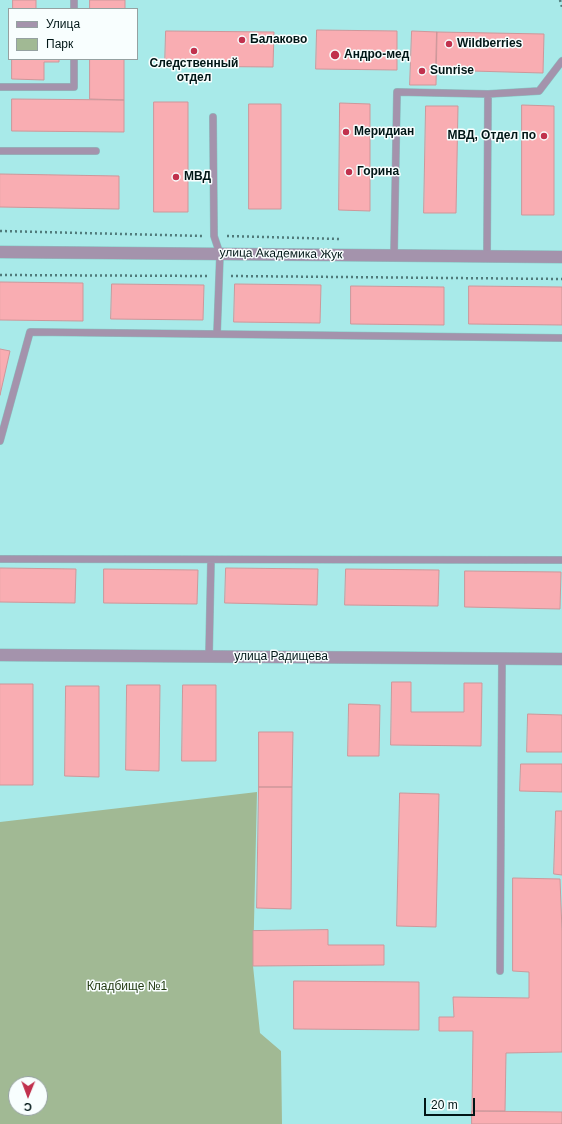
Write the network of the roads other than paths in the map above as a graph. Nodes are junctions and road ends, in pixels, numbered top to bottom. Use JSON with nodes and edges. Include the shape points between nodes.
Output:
{"nodes":[{"id":1,"x":74,"y":60,"type":"edge"},
{"id":2,"x":562,"y":61,"type":"edge"},
{"id":3,"x":0,"y":87,"type":"edge"},
{"id":4,"x":488,"y":94,"type":"junction"},
{"id":5,"x":213,"y":117,"type":"dead end"},
{"id":6,"x":0,"y":151,"type":"edge"},
{"id":7,"x":96,"y":151,"type":"dead end"},
{"id":8,"x":0,"y":252,"type":"edge"},
{"id":9,"x":220,"y":254,"type":"junction"},
{"id":10,"x":394,"y":256,"type":"junction"},
{"id":11,"x":487,"y":256,"type":"junction"},
{"id":12,"x":562,"y":257,"type":"edge"},
{"id":13,"x":217,"y":334,"type":"junction"},
{"id":14,"x":562,"y":338,"type":"edge"},
{"id":15,"x":0,"y":441,"type":"edge"},
{"id":16,"x":0,"y":558,"type":"edge"},
{"id":17,"x":211,"y":560,"type":"junction"},
{"id":18,"x":562,"y":560,"type":"edge"},
{"id":19,"x":0,"y":655,"type":"edge"},
{"id":20,"x":209,"y":656,"type":"junction"},
{"id":21,"x":502,"y":659,"type":"junction"},
{"id":22,"x":562,"y":659,"type":"edge"},
{"id":23,"x":500,"y":971,"type":"dead end"}],
"edges":[{"from":1,"to":3,"type":"lane","via":[[74,88]]},
{"from":2,"to":4,"type":"lane","via":[[539,91]]},
{"from":4,"to":10,"type":"lane","via":[[397,92]]},
{"from":4,"to":11,"type":"lane"},
{"from":5,"to":9,"type":"lane","via":[[214,236]]},
{"from":6,"to":7,"type":"lane"},
{"from":8,"to":9,"type":"street","name":"улица Академика Жук"},
{"from":9,"to":10,"type":"street","name":"улица Академика Жук"},
{"from":9,"to":13,"type":"lane"},
{"from":10,"to":11,"type":"street","name":"улица Академика Жук"},
{"from":11,"to":12,"type":"street","name":"улица Академика Жук"},
{"from":13,"to":14,"type":"lane"},
{"from":13,"to":15,"type":"lane","via":[[30,332]]},
{"from":16,"to":17,"type":"lane"},
{"from":17,"to":18,"type":"lane"},
{"from":17,"to":20,"type":"lane"},
{"from":19,"to":20,"type":"street","name":"улица Радищева"},
{"from":20,"to":21,"type":"street","name":"улица Радищева"},
{"from":21,"to":22,"type":"street","name":"улица Радищева"},
{"from":21,"to":23,"type":"lane"}]}
